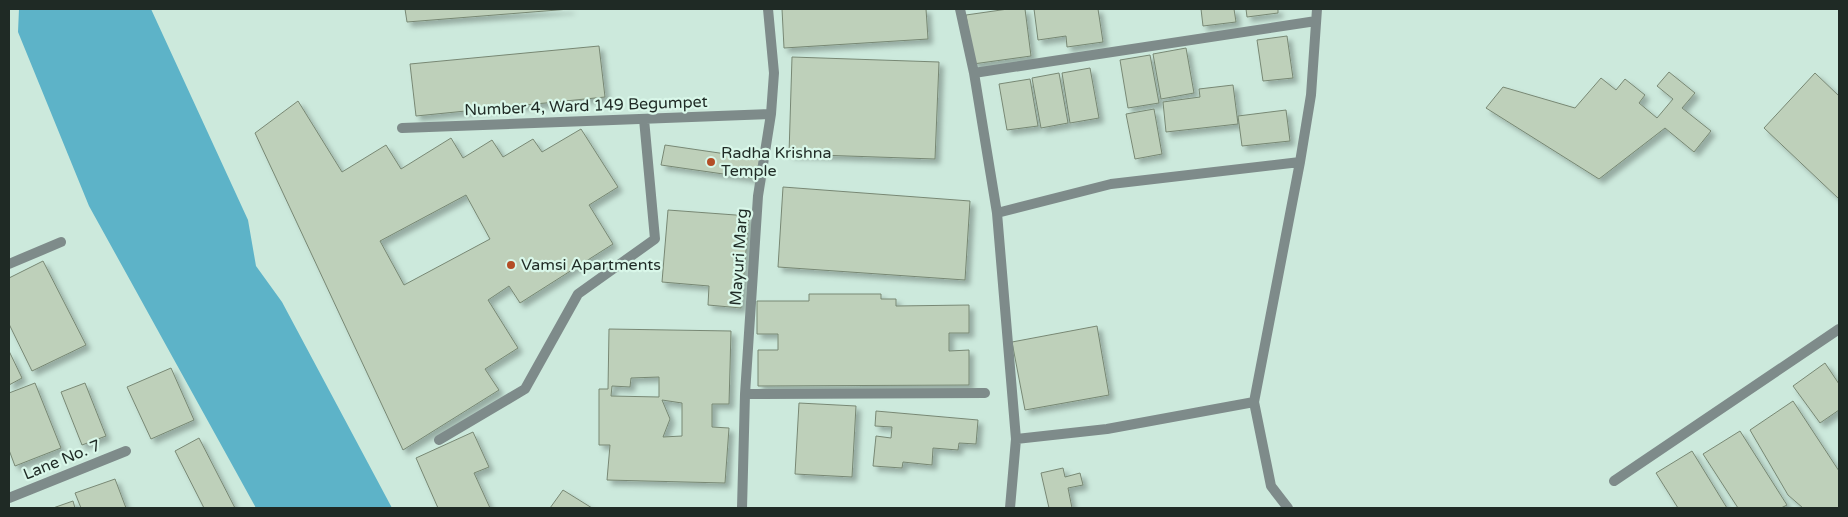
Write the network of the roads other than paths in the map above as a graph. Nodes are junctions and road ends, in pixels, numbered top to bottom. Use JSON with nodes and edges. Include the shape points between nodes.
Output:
{"nodes":[{"id":1,"x":768,"y":9,"type":"edge"},
{"id":2,"x":960,"y":9,"type":"edge"},
{"id":3,"x":1317,"y":9,"type":"edge"},
{"id":4,"x":1316,"y":21,"type":"junction"},
{"id":5,"x":974,"y":74,"type":"junction"},
{"id":6,"x":771,"y":114,"type":"junction"},
{"id":7,"x":644,"y":119,"type":"junction"},
{"id":8,"x":402,"y":128,"type":"dead end"},
{"id":9,"x":1300,"y":162,"type":"junction"},
{"id":10,"x":997,"y":213,"type":"junction"},
{"id":11,"x":61,"y":242,"type":"dead end"},
{"id":12,"x":9,"y":264,"type":"edge"},
{"id":13,"x":1839,"y":329,"type":"edge"},
{"id":14,"x":985,"y":393,"type":"dead end"},
{"id":15,"x":744,"y":394,"type":"junction"},
{"id":16,"x":1254,"y":402,"type":"junction"},
{"id":17,"x":439,"y":440,"type":"dead end"},
{"id":18,"x":1016,"y":440,"type":"junction"},
{"id":19,"x":126,"y":451,"type":"dead end"},
{"id":20,"x":1614,"y":481,"type":"dead end"},
{"id":21,"x":9,"y":498,"type":"edge"},
{"id":22,"x":742,"y":508,"type":"edge"},
{"id":23,"x":1010,"y":508,"type":"edge"},
{"id":24,"x":1288,"y":508,"type":"edge"}],
"edges":[{"from":1,"to":6,"type":"street","name":"Mayuri Marg","via":[[774,73]]},
{"from":2,"to":5,"type":"street"},
{"from":3,"to":4,"type":"street"},
{"from":4,"to":5,"type":"street"},
{"from":4,"to":9,"type":"street","via":[[1311,95]]},
{"from":5,"to":10,"type":"street"},
{"from":6,"to":7,"type":"street","name":"Number 4, Ward 149 Begumpet"},
{"from":6,"to":15,"type":"street","name":"Mayuri Marg","via":[[758,196]]},
{"from":7,"to":8,"type":"street","name":"Number 4, Ward 149 Begumpet"},
{"from":7,"to":17,"type":"street","via":[[655,239],[578,294],[525,389]]},
{"from":9,"to":10,"type":"street","via":[[1112,184]]},
{"from":9,"to":16,"type":"street"},
{"from":10,"to":18,"type":"street"},
{"from":11,"to":12,"type":"street"},
{"from":13,"to":20,"type":"street"},
{"from":14,"to":15,"type":"street"},
{"from":15,"to":22,"type":"street","name":"Mayuri Marg"},
{"from":16,"to":18,"type":"street","via":[[1107,429]]},
{"from":16,"to":24,"type":"street","via":[[1271,486]]},
{"from":18,"to":23,"type":"street"},
{"from":19,"to":21,"type":"street","name":"Lane No. 7"}]}
